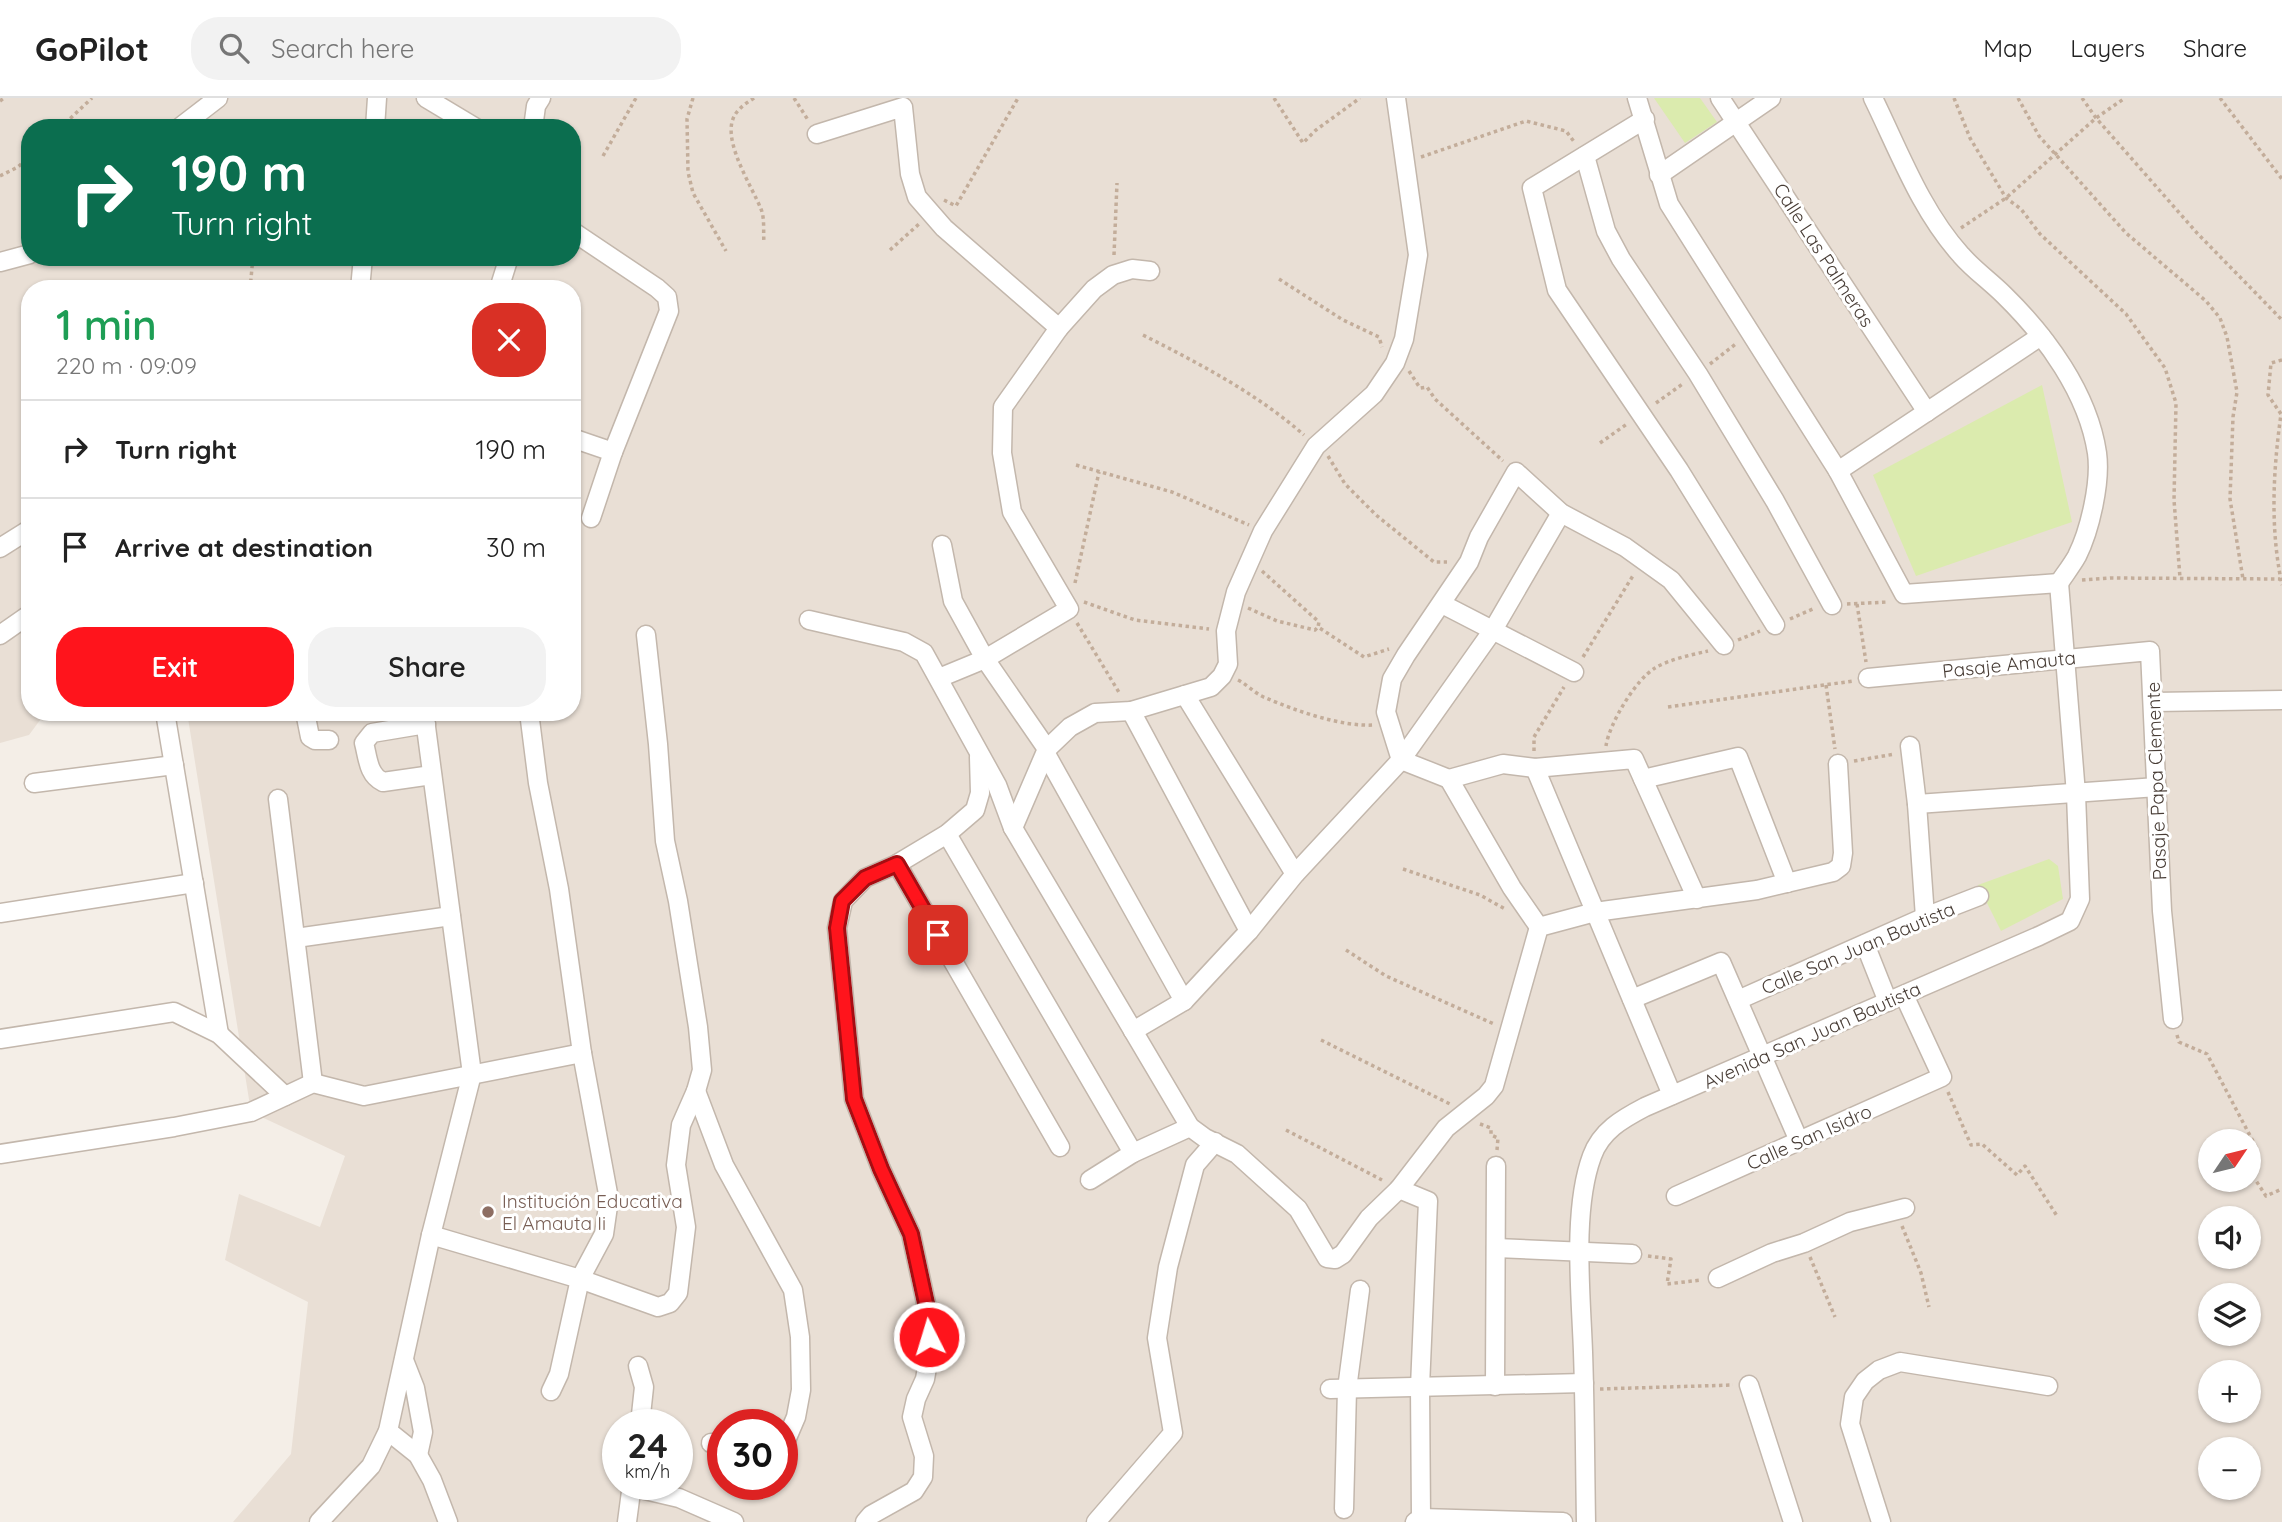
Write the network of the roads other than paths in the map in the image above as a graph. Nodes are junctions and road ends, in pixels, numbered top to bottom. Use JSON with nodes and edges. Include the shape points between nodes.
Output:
{"nodes":[{"id":1,"x":218,"y":98,"type":"edge"},
{"id":2,"x":377,"y":98,"type":"edge"},
{"id":3,"x":541,"y":98,"type":"edge"},
{"id":4,"x":1396,"y":98,"type":"edge"},
{"id":5,"x":1637,"y":98,"type":"edge"},
{"id":6,"x":1720,"y":98,"type":"edge"},
{"id":7,"x":1771,"y":98,"type":"edge"},
{"id":8,"x":1873,"y":98,"type":"edge"},
{"id":9,"x":430,"y":99,"type":"edge"},
{"id":10,"x":191,"y":119,"type":"edge"},
{"id":11,"x":376,"y":119,"type":"edge"},
{"id":12,"x":462,"y":119,"type":"edge"},
{"id":13,"x":535,"y":119,"type":"edge"},
{"id":14,"x":1645,"y":119,"type":"junction"},
{"id":15,"x":1737,"y":123,"type":"junction"},
{"id":16,"x":817,"y":134,"type":"road end"},
{"id":17,"x":1585,"y":156,"type":"junction"},
{"id":18,"x":1659,"y":175,"type":"junction"},
{"id":19,"x":581,"y":238,"type":"edge"},
{"id":20,"x":21,"y":256,"type":"edge"},
{"id":21,"x":0,"y":262,"type":"edge"},
{"id":22,"x":1150,"y":271,"type":"dead end"},
{"id":23,"x":1059,"y":327,"type":"junction"},
{"id":24,"x":2041,"y":336,"type":"junction"},
{"id":25,"x":1927,"y":412,"type":"junction"},
{"id":26,"x":581,"y":441,"type":"edge"},
{"id":27,"x":612,"y":452,"type":"junction"},
{"id":28,"x":1838,"y":471,"type":"junction"},
{"id":29,"x":1561,"y":513,"type":"junction"},
{"id":30,"x":591,"y":518,"type":"dead end"},
{"id":31,"x":21,"y":535,"type":"edge"},
{"id":32,"x":942,"y":545,"type":"dead end"},
{"id":33,"x":0,"y":548,"type":"edge"},
{"id":34,"x":2059,"y":583,"type":"junction"},
{"id":35,"x":1442,"y":604,"type":"junction"},
{"id":36,"x":1832,"y":605,"type":"dead end"},
{"id":37,"x":21,"y":620,"type":"edge"},
{"id":38,"x":809,"y":620,"type":"dead end"},
{"id":39,"x":1774,"y":625,"type":"dead end"},
{"id":40,"x":1493,"y":630,"type":"junction"},
{"id":41,"x":0,"y":635,"type":"edge"},
{"id":42,"x":646,"y":635,"type":"dead end"},
{"id":43,"x":1724,"y":645,"type":"dead end"},
{"id":44,"x":2150,"y":651,"type":"joint"},
{"id":45,"x":2066,"y":658,"type":"junction"},
{"id":46,"x":985,"y":659,"type":"junction"},
{"id":47,"x":1574,"y":672,"type":"dead end"},
{"id":48,"x":939,"y":678,"type":"junction"},
{"id":49,"x":1868,"y":678,"type":"road end"},
{"id":50,"x":1185,"y":695,"type":"junction"},
{"id":51,"x":2282,"y":700,"type":"edge"},
{"id":52,"x":2154,"y":702,"type":"junction"},
{"id":53,"x":1130,"y":711,"type":"junction"},
{"id":54,"x":167,"y":721,"type":"edge"},
{"id":55,"x":307,"y":721,"type":"edge"},
{"id":56,"x":414,"y":721,"type":"edge"},
{"id":57,"x":425,"y":721,"type":"edge"},
{"id":58,"x":530,"y":721,"type":"edge"},
{"id":59,"x":329,"y":740,"type":"dead end"},
{"id":60,"x":1910,"y":749,"type":"road end"},
{"id":61,"x":1046,"y":752,"type":"junction"},
{"id":62,"x":979,"y":754,"type":"junction"},
{"id":63,"x":1401,"y":760,"type":"junction"},
{"id":64,"x":1838,"y":764,"type":"road end"},
{"id":65,"x":174,"y":765,"type":"junction"},
{"id":66,"x":1535,"y":768,"type":"junction"},
{"id":67,"x":432,"y":775,"type":"junction"},
{"id":68,"x":1449,"y":779,"type":"junction"},
{"id":69,"x":1643,"y":779,"type":"junction"},
{"id":70,"x":34,"y":783,"type":"dead end"},
{"id":71,"x":2157,"y":787,"type":"junction"},
{"id":72,"x":2076,"y":794,"type":"junction"},
{"id":73,"x":278,"y":799,"type":"dead end"},
{"id":74,"x":1917,"y":804,"type":"junction"},
{"id":75,"x":1013,"y":828,"type":"junction"},
{"id":76,"x":947,"y":834,"type":"junction"},
{"id":77,"x":897,"y":864,"type":"junction"},
{"id":78,"x":1295,"y":874,"type":"junction"},
{"id":79,"x":194,"y":883,"type":"junction"},
{"id":80,"x":1787,"y":883,"type":"junction"},
{"id":81,"x":1979,"y":896,"type":"dead end"},
{"id":82,"x":1697,"y":899,"type":"junction"},
{"id":83,"x":1595,"y":912,"type":"junction"},
{"id":84,"x":0,"y":913,"type":"edge"},
{"id":85,"x":451,"y":916,"type":"junction"},
{"id":86,"x":1925,"y":917,"type":"junction"},
{"id":87,"x":1539,"y":927,"type":"junction"},
{"id":88,"x":1249,"y":931,"type":"junction"},
{"id":89,"x":296,"y":938,"type":"junction"},
{"id":90,"x":1865,"y":944,"type":"junction"},
{"id":91,"x":1896,"y":998,"type":"junction"},
{"id":92,"x":1632,"y":999,"type":"junction"},
{"id":93,"x":1738,"y":1000,"type":"junction"},
{"id":94,"x":1184,"y":1001,"type":"junction"},
{"id":95,"x":2173,"y":1019,"type":"road end"},
{"id":96,"x":1133,"y":1031,"type":"junction"},
{"id":97,"x":219,"y":1034,"type":"junction"},
{"id":98,"x":0,"y":1039,"type":"edge"},
{"id":99,"x":582,"y":1053,"type":"junction"},
{"id":100,"x":1762,"y":1057,"type":"junction"},
{"id":101,"x":472,"y":1074,"type":"junction"},
{"id":102,"x":313,"y":1083,"type":"junction"},
{"id":103,"x":696,"y":1091,"type":"junction"},
{"id":104,"x":1672,"y":1095,"type":"junction"},
{"id":105,"x":285,"y":1097,"type":"junction"},
{"id":106,"x":1189,"y":1127,"type":"junction"},
{"id":107,"x":1799,"y":1141,"type":"junction"},
{"id":108,"x":1214,"y":1142,"type":"junction"},
{"id":109,"x":1060,"y":1147,"type":"dead end"},
{"id":110,"x":1133,"y":1153,"type":"junction"},
{"id":111,"x":0,"y":1154,"type":"edge"},
{"id":112,"x":1496,"y":1166,"type":"road end"},
{"id":113,"x":1090,"y":1180,"type":"dead end"},
{"id":114,"x":1399,"y":1189,"type":"junction"},
{"id":115,"x":1676,"y":1196,"type":"dead end"},
{"id":116,"x":1900,"y":1209,"type":"road end"},
{"id":117,"x":431,"y":1235,"type":"junction"},
{"id":118,"x":1496,"y":1248,"type":"junction"},
{"id":119,"x":1580,"y":1250,"type":"junction"},
{"id":120,"x":1632,"y":1254,"type":"road end"},
{"id":121,"x":1718,"y":1278,"type":"road end"},
{"id":122,"x":580,"y":1279,"type":"junction"},
{"id":123,"x":1360,"y":1290,"type":"dead end"},
{"id":124,"x":404,"y":1360,"type":"junction"},
{"id":125,"x":638,"y":1366,"type":"dead end"},
{"id":126,"x":1749,"y":1384,"type":"road end"},
{"id":127,"x":1495,"y":1386,"type":"junction"},
{"id":128,"x":1584,"y":1386,"type":"junction"},
{"id":129,"x":2048,"y":1386,"type":"dead end"},
{"id":130,"x":1420,"y":1387,"type":"junction"},
{"id":131,"x":1338,"y":1389,"type":"junction"},
{"id":132,"x":551,"y":1391,"type":"dead end"},
{"id":133,"x":642,"y":1409,"type":"edge"},
{"id":134,"x":797,"y":1409,"type":"edge"},
{"id":135,"x":388,"y":1431,"type":"junction"},
{"id":136,"x":418,"y":1455,"type":"junction"},
{"id":137,"x":630,"y":1500,"type":"edge"},
{"id":138,"x":684,"y":1500,"type":"edge"},
{"id":139,"x":1344,"y":1509,"type":"dead end"},
{"id":140,"x":1418,"y":1520,"type":"edge"},
{"id":141,"x":319,"y":1522,"type":"edge"},
{"id":142,"x":448,"y":1522,"type":"edge"},
{"id":143,"x":627,"y":1522,"type":"edge"},
{"id":144,"x":734,"y":1522,"type":"edge"},
{"id":145,"x":865,"y":1522,"type":"edge"},
{"id":146,"x":1096,"y":1522,"type":"edge"},
{"id":147,"x":1563,"y":1522,"type":"edge"},
{"id":148,"x":1586,"y":1522,"type":"edge"},
{"id":149,"x":1793,"y":1522,"type":"edge"},
{"id":150,"x":1881,"y":1522,"type":"edge"}],
"edges":[{"from":1,"to":10,"type":"street"},
{"from":2,"to":11,"type":"street"},
{"from":3,"to":13,"type":"street"},
{"from":4,"to":50,"type":"street","via":[[1418,255],[1404,338],[1374,394],[1316,446],[1264,531],[1234,601],[1226,631],[1228,664],[1222,676],[1211,687]]},
{"from":5,"to":14,"type":"street"},
{"from":6,"to":15,"type":"street","name":"Calle Las Palmeras"},
{"from":7,"to":15,"type":"street"},
{"from":8,"to":24,"type":"street","via":[[1927,208],[1961,255]]},
{"from":9,"to":12,"type":"street"},
{"from":14,"to":17,"type":"street"},
{"from":14,"to":18,"type":"street"},
{"from":15,"to":18,"type":"street"},
{"from":15,"to":25,"type":"street","name":"Calle Las Palmeras"},
{"from":16,"to":23,"type":"street","via":[[903,107],[917,197],[944,228]]},
{"from":17,"to":36,"type":"street","via":[[1606,231],[1621,259],[1698,374]]},
{"from":17,"to":39,"type":"street","via":[[1532,188],[1556,290],[1642,413]]},
{"from":18,"to":28,"type":"street","via":[[1669,204]]},
{"from":19,"to":27,"type":"street","via":[[667,297],[669,311]]},
{"from":20,"to":21,"type":"street"},
{"from":22,"to":23,"type":"street","via":[[1132,269],[1113,275]]},
{"from":23,"to":46,"type":"street","via":[[1003,407],[1002,453],[1012,512],[1070,604]]},
{"from":24,"to":25,"type":"street"},
{"from":24,"to":34,"type":"street","via":[[2086,412],[2098,454],[2095,503],[2077,555]]},
{"from":25,"to":28,"type":"street"},
{"from":26,"to":27,"type":"street"},
{"from":27,"to":30,"type":"street"},
{"from":28,"to":34,"type":"street","via":[[1904,594]]},
{"from":29,"to":35,"type":"street","via":[[1516,472]]},
{"from":29,"to":40,"type":"street"},
{"from":29,"to":43,"type":"street","via":[[1625,547],[1671,580]]},
{"from":31,"to":33,"type":"street"},
{"from":32,"to":46,"type":"street","via":[[953,601]]},
{"from":34,"to":45,"type":"street","name":"Avenida San Juan Bautista"},
{"from":35,"to":40,"type":"street"},
{"from":35,"to":63,"type":"street","via":[[1392,679],[1386,712]]},
{"from":37,"to":41,"type":"street"},
{"from":38,"to":48,"type":"street","via":[[904,642],[924,653]]},
{"from":40,"to":47,"type":"street"},
{"from":40,"to":63,"type":"street"},
{"from":42,"to":103,"type":"street","via":[[665,841],[698,1027],[702,1070]]},
{"from":44,"to":45,"type":"street","name":"Pasaje Amauta"},
{"from":44,"to":52,"type":"street","name":"Pasaje Papa Clemente"},
{"from":45,"to":49,"type":"street","name":"Pasaje Amauta"},
{"from":45,"to":72,"type":"street","name":"Avenida San Juan Bautista"},
{"from":46,"to":48,"type":"street"},
{"from":46,"to":61,"type":"street"},
{"from":48,"to":62,"type":"street"},
{"from":50,"to":53,"type":"street"},
{"from":50,"to":78,"type":"street"},
{"from":51,"to":52,"type":"street"},
{"from":52,"to":71,"type":"street","name":"Pasaje Papa Clemente"},
{"from":53,"to":61,"type":"street","via":[[1096,713],[1070,727]]},
{"from":53,"to":88,"type":"street"},
{"from":54,"to":65,"type":"street"},
{"from":55,"to":59,"type":"street","via":[[310,737]]},
{"from":56,"to":67,"type":"street","via":[[372,733],[365,743],[371,772],[383,782]]},
{"from":57,"to":67,"type":"street"},
{"from":58,"to":99,"type":"street"},
{"from":60,"to":74,"type":"street"},
{"from":61,"to":75,"type":"street"},
{"from":61,"to":94,"type":"street"},
{"from":62,"to":75,"type":"street"},
{"from":62,"to":76,"type":"street","via":[[980,793],[975,810]]},
{"from":63,"to":68,"type":"street"},
{"from":63,"to":78,"type":"street"},
{"from":64,"to":80,"type":"street","via":[[1841,866]]},
{"from":65,"to":70,"type":"street"},
{"from":65,"to":79,"type":"street"},
{"from":66,"to":68,"type":"street","via":[[1503,764]]},
{"from":66,"to":69,"type":"street","via":[[1634,759]]},
{"from":66,"to":83,"type":"street"},
{"from":67,"to":85,"type":"street"},
{"from":68,"to":87,"type":"street"},
{"from":69,"to":80,"type":"street","via":[[1738,757]]},
{"from":69,"to":82,"type":"street"},
{"from":71,"to":72,"type":"street"},
{"from":71,"to":95,"type":"street","name":"Pasaje Papa Clemente","via":[[2162,911]]},
{"from":72,"to":74,"type":"street"},
{"from":72,"to":91,"type":"street","name":"Avenida San Juan Bautista","via":[[2080,899],[2070,921]]},
{"from":73,"to":89,"type":"street"},
{"from":74,"to":86,"type":"street"},
{"from":75,"to":96,"type":"street"},
{"from":76,"to":77,"type":"street"},
{"from":76,"to":110,"type":"street"},
{"from":77,"to":109,"type":"street"},
{"from":77,"to":145,"type":"street","via":[[865,878],[842,901],[837,928],[854,1099],[911,1234],[929,1317],[929,1356],[912,1417],[924,1456],[923,1477],[914,1491]]},
{"from":78,"to":88,"type":"street"},
{"from":79,"to":84,"type":"street"},
{"from":79,"to":97,"type":"street"},
{"from":80,"to":82,"type":"street"},
{"from":81,"to":86,"type":"street","name":"Calle San Juan Bautista"},
{"from":82,"to":83,"type":"street"},
{"from":83,"to":87,"type":"street"},
{"from":83,"to":92,"type":"street"},
{"from":85,"to":89,"type":"street"},
{"from":85,"to":101,"type":"street"},
{"from":86,"to":90,"type":"street","name":"Calle San Juan Bautista"},
{"from":87,"to":114,"type":"street","via":[[1494,1086],[1446,1128]]},
{"from":88,"to":94,"type":"street"},
{"from":89,"to":102,"type":"street"},
{"from":90,"to":91,"type":"street"},
{"from":90,"to":93,"type":"street","name":"Calle San Juan Bautista"},
{"from":91,"to":100,"type":"street","name":"Avenida San Juan Bautista"},
{"from":91,"to":107,"type":"street","name":"Calle San Isidro","via":[[1942,1077]]},
{"from":92,"to":93,"type":"street","via":[[1721,962]]},
{"from":92,"to":104,"type":"street"},
{"from":93,"to":100,"type":"street"},
{"from":94,"to":96,"type":"street"},
{"from":96,"to":106,"type":"street"},
{"from":97,"to":98,"type":"street","via":[[174,1012]]},
{"from":97,"to":105,"type":"street"},
{"from":99,"to":101,"type":"street"},
{"from":99,"to":122,"type":"street","via":[[609,1199],[604,1234]]},
{"from":100,"to":104,"type":"street","name":"Avenida San Juan Bautista"},
{"from":100,"to":107,"type":"street"},
{"from":101,"to":102,"type":"street","via":[[364,1096]]},
{"from":101,"to":117,"type":"street"},
{"from":102,"to":105,"type":"street"},
{"from":103,"to":122,"type":"street","via":[[681,1125],[676,1166],[686,1227],[678,1293],[670,1303],[658,1307]]},
{"from":103,"to":134,"type":"street","via":[[724,1165],[793,1290],[800,1338]]},
{"from":104,"to":119,"type":"street","name":"Avenida San Juan Bautista","via":[[1624,1118],[1605,1133],[1592,1154]]},
{"from":105,"to":111,"type":"street","via":[[251,1112]]},
{"from":106,"to":108,"type":"street"},
{"from":106,"to":110,"type":"street"},
{"from":107,"to":115,"type":"street","name":"Calle San Isidro"},
{"from":108,"to":114,"type":"street","via":[[1237,1154],[1298,1209],[1327,1258],[1343,1254],[1369,1218]]},
{"from":108,"to":146,"type":"street","via":[[1195,1166],[1168,1266],[1157,1338],[1173,1433]]},
{"from":110,"to":113,"type":"street"},
{"from":112,"to":118,"type":"street"},
{"from":114,"to":130,"type":"street","via":[[1428,1200]]},
{"from":116,"to":121,"type":"street","via":[[1850,1222]]},
{"from":117,"to":122,"type":"street"},
{"from":117,"to":124,"type":"street"},
{"from":118,"to":119,"type":"street"},
{"from":118,"to":127,"type":"street"},
{"from":119,"to":120,"type":"street"},
{"from":119,"to":128,"type":"street","name":"Avenida San Juan Bautista"},
{"from":122,"to":132,"type":"street"},
{"from":123,"to":131,"type":"street"},
{"from":124,"to":135,"type":"street"},
{"from":124,"to":136,"type":"street","via":[[423,1432]]},
{"from":125,"to":133,"type":"street","via":[[644,1387]]},
{"from":126,"to":149,"type":"street"},
{"from":127,"to":128,"type":"street"},
{"from":127,"to":130,"type":"street"},
{"from":128,"to":148,"type":"street","name":"Avenida San Juan Bautista"},
{"from":129,"to":150,"type":"street","via":[[1900,1362],[1865,1381],[1854,1397],[1850,1424]]},
{"from":130,"to":131,"type":"street"},
{"from":130,"to":140,"type":"street"},
{"from":131,"to":139,"type":"street"},
{"from":135,"to":136,"type":"street"},
{"from":135,"to":141,"type":"street","via":[[371,1466]]},
{"from":136,"to":142,"type":"street"},
{"from":137,"to":143,"type":"street"},
{"from":138,"to":144,"type":"street"},
{"from":140,"to":147,"type":"street"}]}
